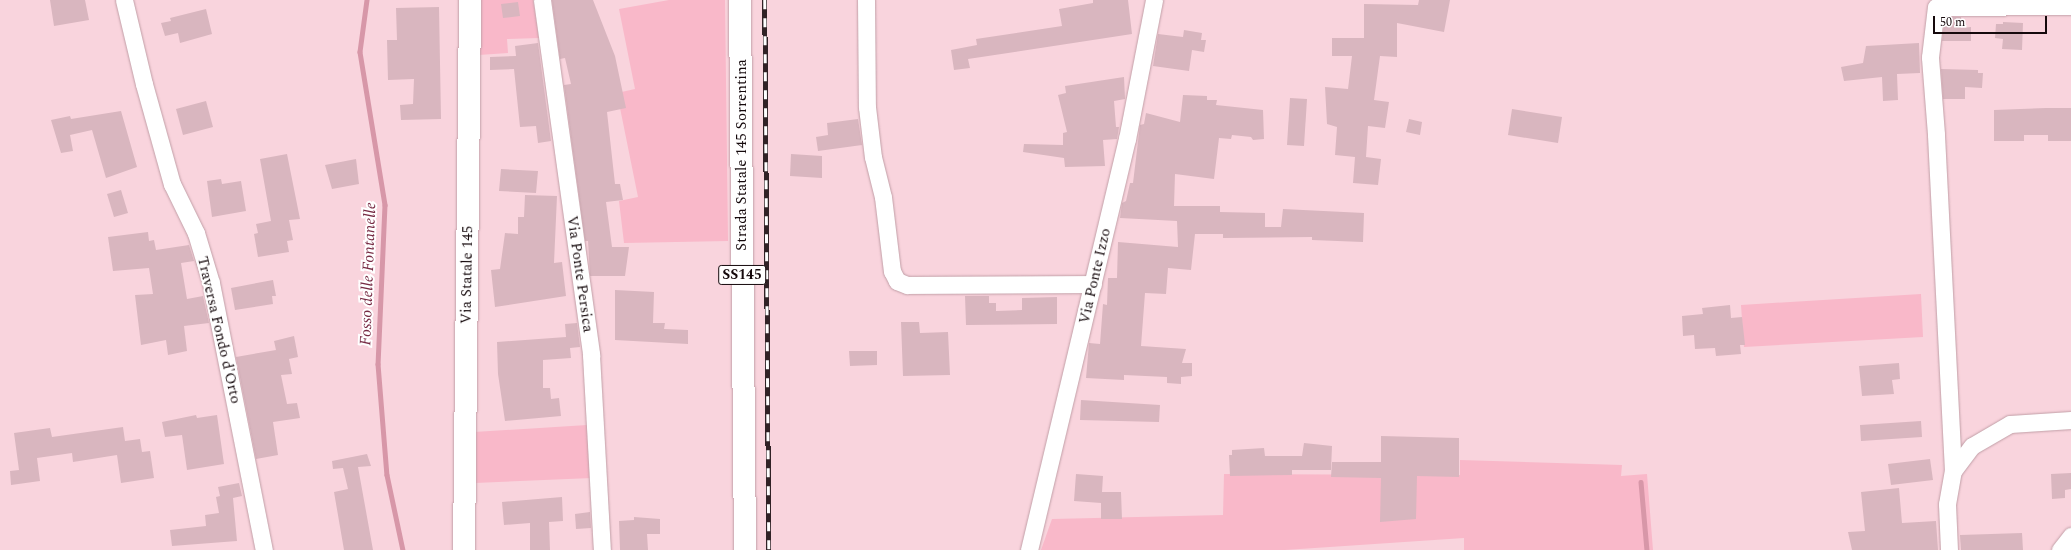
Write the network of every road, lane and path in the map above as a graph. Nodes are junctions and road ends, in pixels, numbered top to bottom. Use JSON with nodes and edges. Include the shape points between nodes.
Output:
{"nodes":[{"id":1,"x":124,"y":0,"type":"edge"},
{"id":2,"x":470,"y":0,"type":"edge"},
{"id":3,"x":542,"y":0,"type":"edge"},
{"id":4,"x":740,"y":0,"type":"edge"},
{"id":5,"x":866,"y":0,"type":"edge"},
{"id":6,"x":1154,"y":0,"type":"edge"},
{"id":7,"x":2071,"y":6,"type":"edge"},
{"id":8,"x":1093,"y":284,"type":"junction"},
{"id":9,"x":2071,"y":420,"type":"edge"},
{"id":10,"x":1953,"y":471,"type":"junction"},
{"id":11,"x":2071,"y":536,"type":"edge"},
{"id":12,"x":264,"y":550,"type":"edge"},
{"id":13,"x":464,"y":550,"type":"edge"},
{"id":14,"x":602,"y":550,"type":"edge"},
{"id":15,"x":745,"y":550,"type":"edge"},
{"id":16,"x":1029,"y":550,"type":"edge"},
{"id":17,"x":1949,"y":550,"type":"edge"},
{"id":18,"x":2060,"y":550,"type":"edge"}],
"edges":[{"from":1,"to":12,"type":"street","name":"Traversa Fondo d'Orto","via":[[172,184],[196,233],[211,283]]},
{"from":2,"to":13,"type":"main road","name":"Via Statale 145"},
{"from":3,"to":14,"type":"street","name":"Via Ponte Persica","via":[[591,355]]},
{"from":4,"to":15,"type":"main road","name":"Strada Statale 145 Sorrentina","number":"SS145"},
{"from":5,"to":8,"type":"street","via":[[867,108],[873,156],[883,197],[892,270],[897,281],[907,285]]},
{"from":6,"to":8,"type":"street","name":"Via Ponte Izzo","via":[[1127,138]]},
{"from":7,"to":10,"type":"street","via":[[1936,8],[1930,57]]},
{"from":8,"to":16,"type":"street","name":"Via Ponte Izzo"},
{"from":9,"to":10,"type":"street","via":[[2010,424],[1972,446]]},
{"from":10,"to":17,"type":"street","via":[[1947,504]]},
{"from":11,"to":18,"type":"street"}]}
